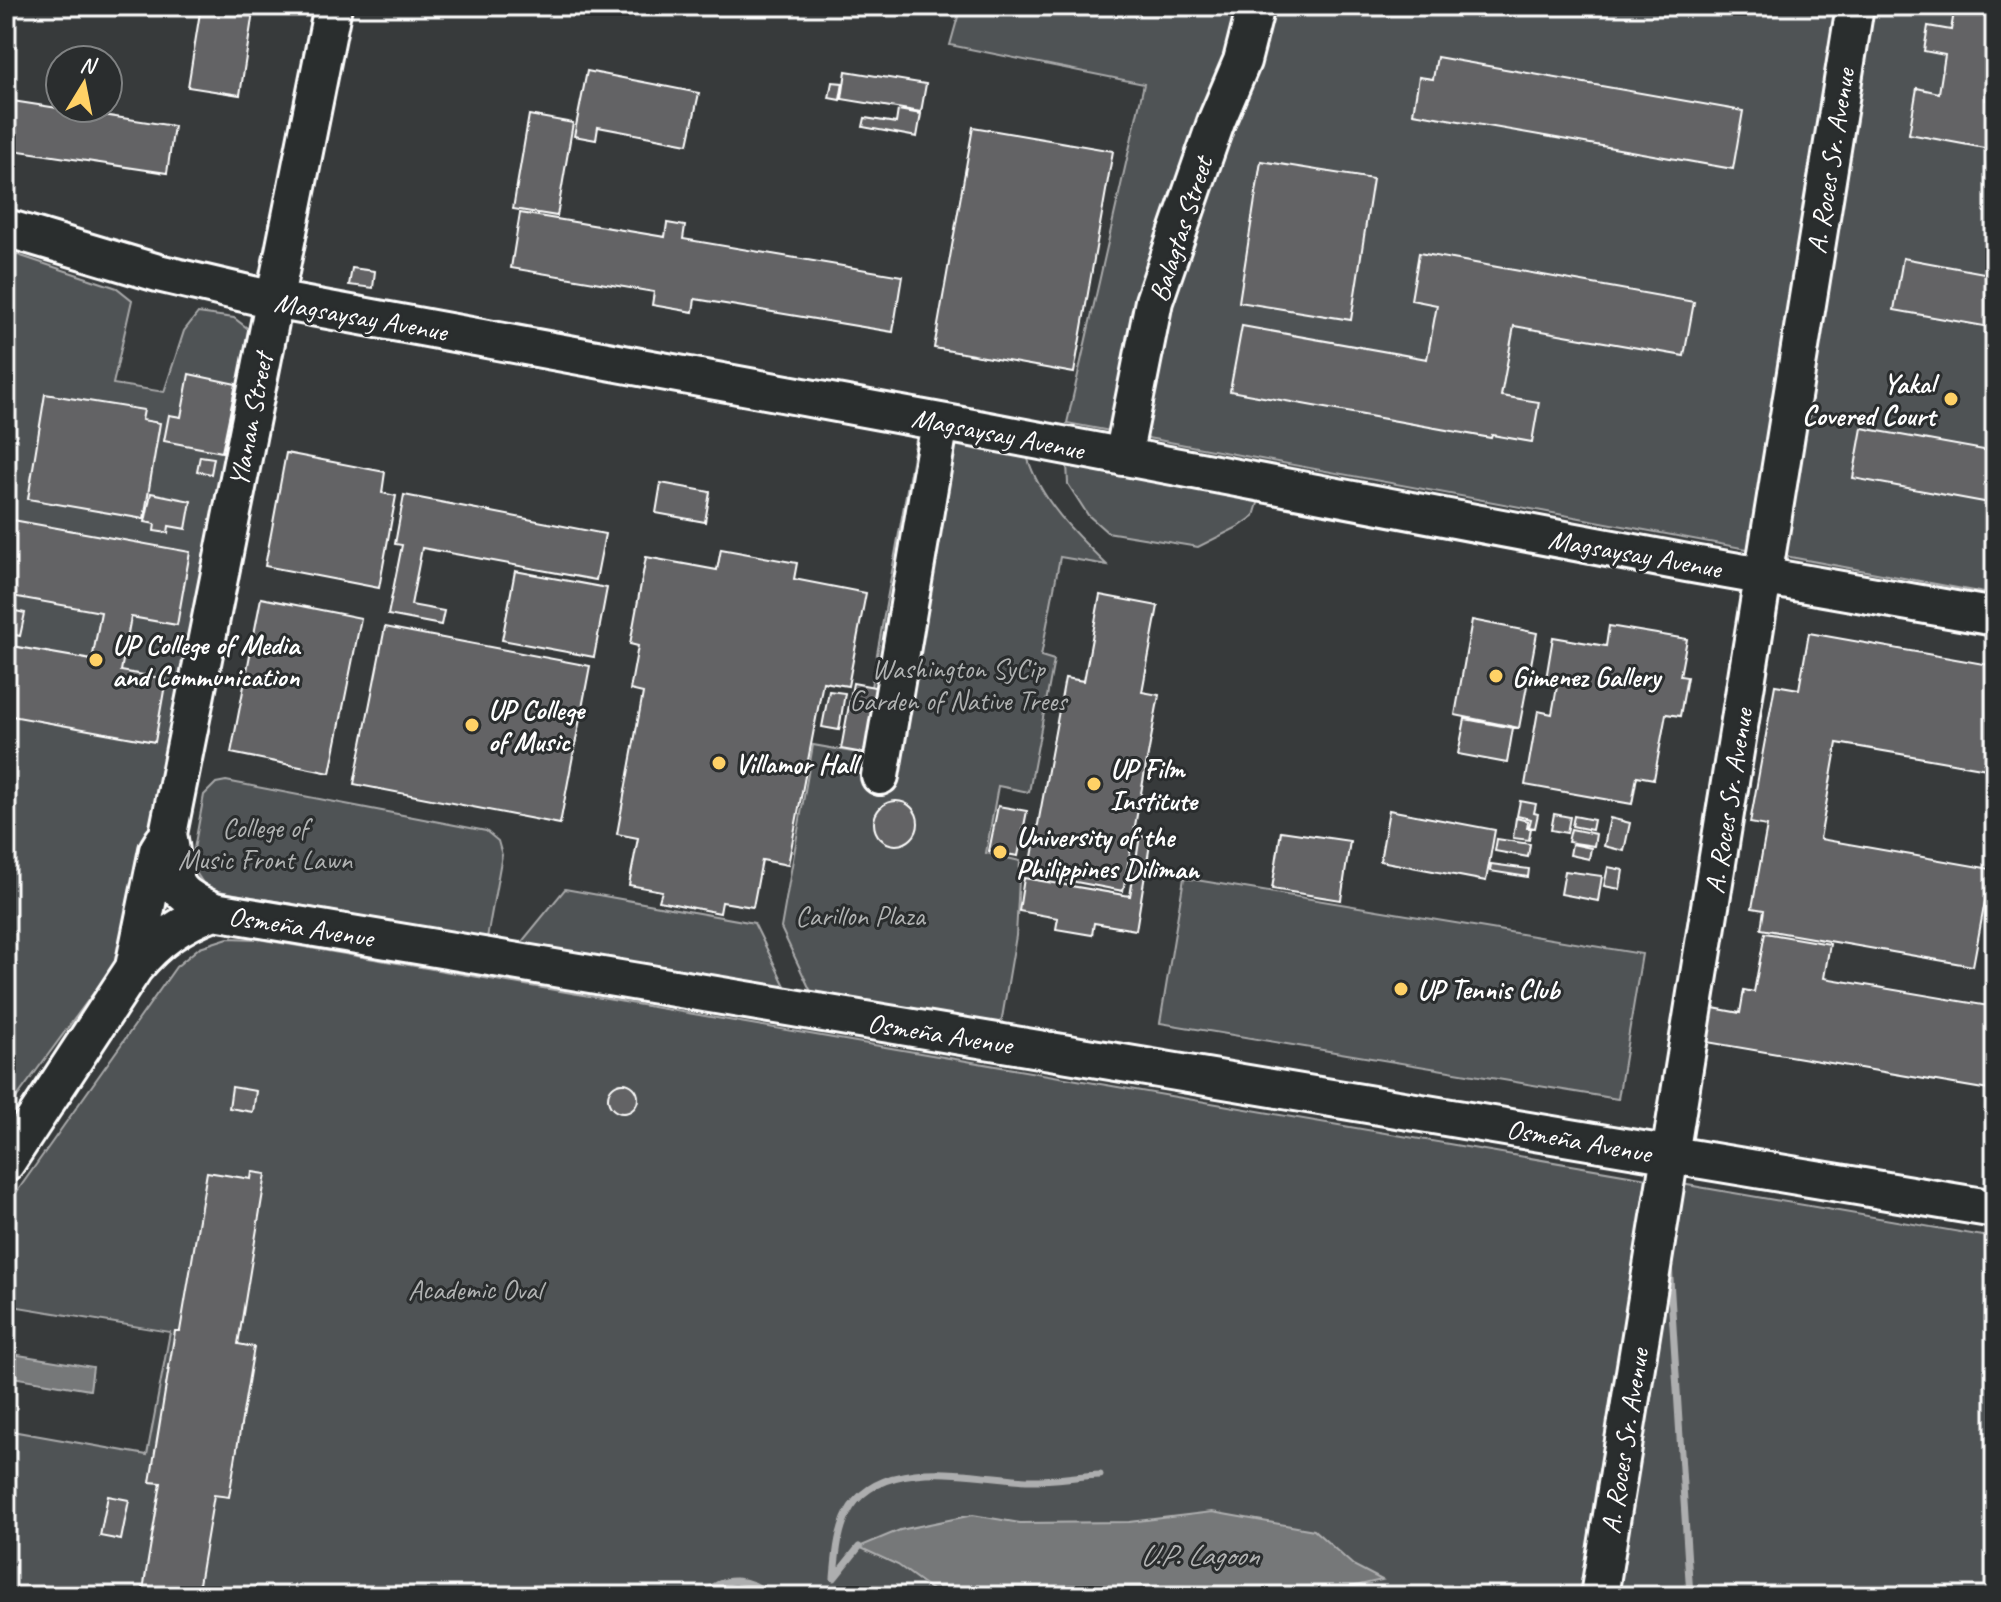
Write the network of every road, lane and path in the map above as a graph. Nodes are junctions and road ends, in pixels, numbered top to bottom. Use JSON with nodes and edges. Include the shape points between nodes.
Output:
{"nodes":[{"id":1,"x":333,"y":6,"type":"edge"},
{"id":2,"x":1256,"y":6,"type":"edge"},
{"id":3,"x":1855,"y":6,"type":"edge"},
{"id":4,"x":6,"y":228,"type":"edge"},
{"id":5,"x":274,"y":300,"type":"junction"},
{"id":6,"x":940,"y":422,"type":"junction"},
{"id":7,"x":1123,"y":457,"type":"junction"},
{"id":8,"x":1765,"y":575,"type":"junction"},
{"id":9,"x":1995,"y":617,"type":"edge"},
{"id":10,"x":880,"y":776,"type":"dead end"},
{"id":11,"x":168,"y":834,"type":"junction"},
{"id":12,"x":214,"y":911,"type":"junction"},
{"id":13,"x":134,"y":968,"type":"junction"},
{"id":14,"x":1671,"y":1155,"type":"junction"},
{"id":15,"x":6,"y":1163,"type":"edge"},
{"id":16,"x":1995,"y":1209,"type":"edge"},
{"id":17,"x":1599,"y":1596,"type":"edge"}],
"edges":[{"from":1,"to":5,"type":"street","name":"Ylanan Street"},
{"from":2,"to":7,"type":"street","name":"Balagtas Street","via":[[1242,61],[1154,301]]},
{"from":3,"to":8,"type":"street","name":"A. Roces Sr. Avenue"},
{"from":4,"to":5,"type":"street","name":"Magsaysay Avenue","via":[[158,273]]},
{"from":5,"to":6,"type":"street","name":"Magsaysay Avenue"},
{"from":5,"to":11,"type":"street","name":"Ylanan Street"},
{"from":6,"to":7,"type":"street","name":"Magsaysay Avenue"},
{"from":6,"to":10,"type":"street"},
{"from":7,"to":8,"type":"street","name":"Magsaysay Avenue"},
{"from":8,"to":9,"type":"street","name":"Magsaysay Avenue"},
{"from":8,"to":14,"type":"street","name":"A. Roces Sr. Avenue"},
{"from":11,"to":12,"type":"street","name":"Ylanan Street","via":[[177,887]]},
{"from":11,"to":13,"type":"street","name":"Ylanan Street","via":[[158,850]]},
{"from":12,"to":13,"type":"street","name":"Osmeña Avenue","via":[[186,921],[154,944]]},
{"from":12,"to":14,"type":"street","name":"Osmeña Avenue"},
{"from":13,"to":15,"type":"street","name":"Osmeña Avenue"},
{"from":14,"to":16,"type":"street","name":"Osmeña Avenue"},
{"from":14,"to":17,"type":"street","name":"A. Roces Sr. Avenue"}]}
